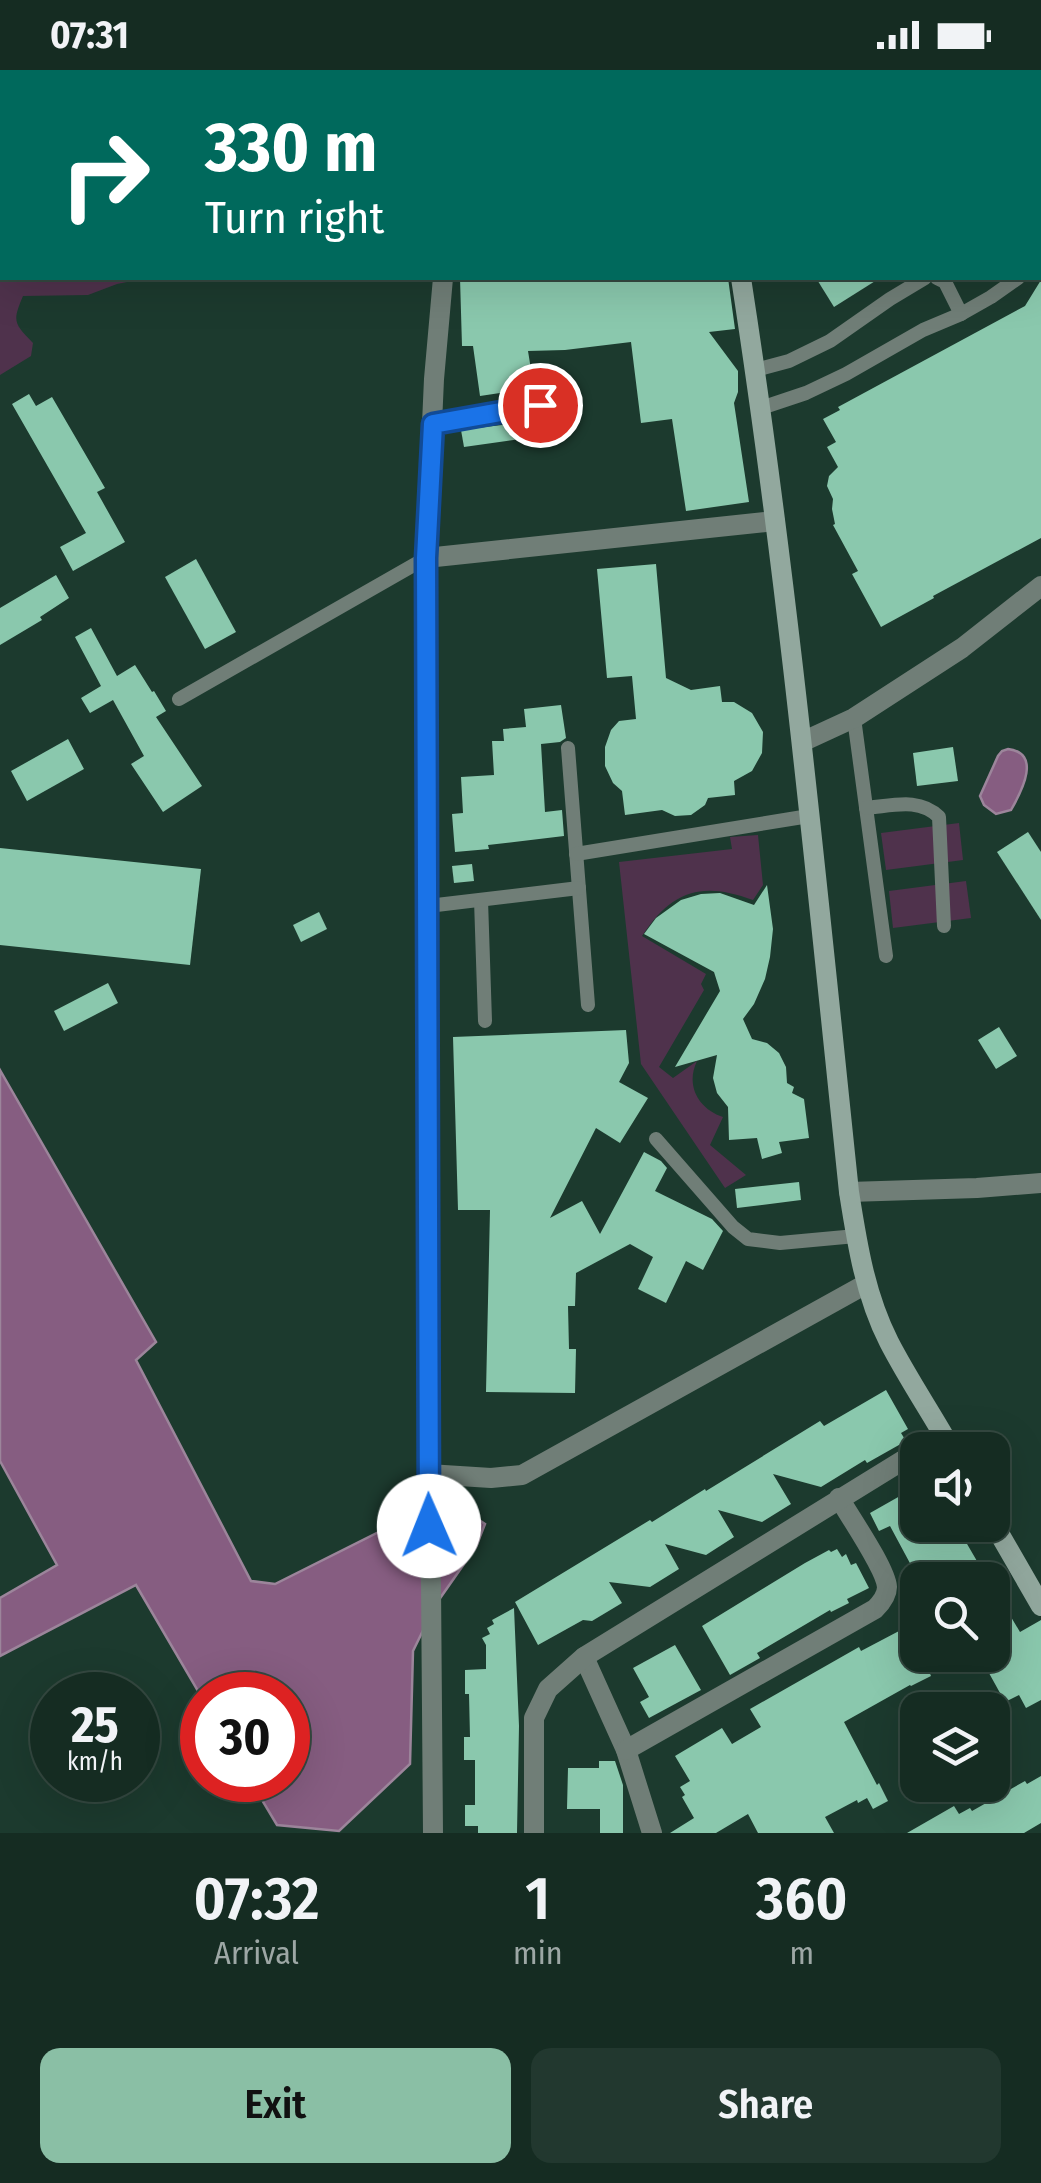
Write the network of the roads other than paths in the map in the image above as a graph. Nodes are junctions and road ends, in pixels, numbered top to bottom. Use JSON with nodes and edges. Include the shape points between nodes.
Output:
{"nodes":[{"id":1,"x":443,"y":280,"type":"edge"},
{"id":2,"x":741,"y":280,"type":"edge"},
{"id":3,"x":922,"y":280,"type":"edge"},
{"id":4,"x":941,"y":280,"type":"edge"},
{"id":5,"x":1015,"y":280,"type":"edge"},
{"id":6,"x":961,"y":314,"type":"junction"},
{"id":7,"x":756,"y":370,"type":"junction"},
{"id":8,"x":576,"y":398,"type":"dead end"},
{"id":9,"x":761,"y":408,"type":"junction"},
{"id":10,"x":433,"y":424,"type":"junction"},
{"id":11,"x":775,"y":521,"type":"junction"},
{"id":12,"x":426,"y":558,"type":"junction"},
{"id":13,"x":1041,"y":586,"type":"edge"},
{"id":14,"x":179,"y":699,"type":"dead end"},
{"id":15,"x":854,"y":718,"type":"junction"},
{"id":16,"x":802,"y":742,"type":"junction"},
{"id":17,"x":568,"y":748,"type":"dead end"},
{"id":18,"x":866,"y":808,"type":"junction"},
{"id":19,"x":809,"y":816,"type":"junction"},
{"id":20,"x":576,"y":854,"type":"junction"},
{"id":21,"x":579,"y":888,"type":"junction"},
{"id":22,"x":481,"y":900,"type":"junction"},
{"id":23,"x":428,"y":906,"type":"junction"},
{"id":24,"x":944,"y":926,"type":"dead end"},
{"id":25,"x":886,"y":956,"type":"dead end"},
{"id":26,"x":588,"y":1005,"type":"dead end"},
{"id":27,"x":485,"y":1021,"type":"dead end"},
{"id":28,"x":656,"y":1139,"type":"dead end"},
{"id":29,"x":1041,"y":1183,"type":"edge"},
{"id":30,"x":850,"y":1192,"type":"junction"},
{"id":31,"x":856,"y":1236,"type":"junction"},
{"id":32,"x":869,"y":1292,"type":"junction"},
{"id":33,"x":942,"y":1432,"type":"edge"},
{"id":34,"x":900,"y":1461,"type":"edge"},
{"id":35,"x":428,"y":1474,"type":"junction"},
{"id":36,"x":839,"y":1498,"type":"junction"},
{"id":37,"x":1005,"y":1542,"type":"edge"},
{"id":38,"x":1040,"y":1601,"type":"edge"},
{"id":39,"x":584,"y":1656,"type":"junction"},
{"id":40,"x":626,"y":1750,"type":"junction"},
{"id":41,"x":432,"y":1833,"type":"edge"},
{"id":42,"x":534,"y":1833,"type":"edge"},
{"id":43,"x":652,"y":1833,"type":"edge"}],
"edges":[{"from":1,"to":10,"type":"street"},
{"from":2,"to":7,"type":"street"},
{"from":3,"to":7,"type":"lane","via":[[830,342]]},
{"from":4,"to":6,"type":"lane"},
{"from":5,"to":6,"type":"lane"},
{"from":6,"to":9,"type":"lane","via":[[806,393]]},
{"from":7,"to":9,"type":"street"},
{"from":8,"to":10,"type":"lane"},
{"from":9,"to":11,"type":"street"},
{"from":10,"to":12,"type":"street"},
{"from":11,"to":12,"type":"street"},
{"from":11,"to":16,"type":"street"},
{"from":12,"to":14,"type":"lane"},
{"from":12,"to":23,"type":"street"},
{"from":13,"to":15,"type":"street","via":[[962,648]]},
{"from":15,"to":16,"type":"street"},
{"from":15,"to":18,"type":"lane"},
{"from":16,"to":19,"type":"street"},
{"from":17,"to":20,"type":"lane"},
{"from":18,"to":24,"type":"lane","via":[[916,804],[940,817]]},
{"from":18,"to":25,"type":"lane"},
{"from":19,"to":20,"type":"lane"},
{"from":19,"to":30,"type":"street"},
{"from":20,"to":21,"type":"lane"},
{"from":21,"to":22,"type":"lane"},
{"from":21,"to":26,"type":"lane"},
{"from":22,"to":23,"type":"lane"},
{"from":22,"to":27,"type":"lane"},
{"from":23,"to":35,"type":"street"},
{"from":28,"to":31,"type":"lane","via":[[748,1238],[780,1243]]},
{"from":29,"to":30,"type":"street"},
{"from":30,"to":31,"type":"street"},
{"from":31,"to":32,"type":"street"},
{"from":32,"to":33,"type":"street"},
{"from":32,"to":35,"type":"street","via":[[522,1475]]},
{"from":34,"to":36,"type":"street"},
{"from":35,"to":41,"type":"street"},
{"from":36,"to":39,"type":"street"},
{"from":36,"to":40,"type":"street","via":[[887,1587],[875,1609]]},
{"from":37,"to":38,"type":"street"},
{"from":39,"to":40,"type":"street"},
{"from":39,"to":42,"type":"street","via":[[548,1689],[534,1718]]},
{"from":40,"to":43,"type":"street"}]}
